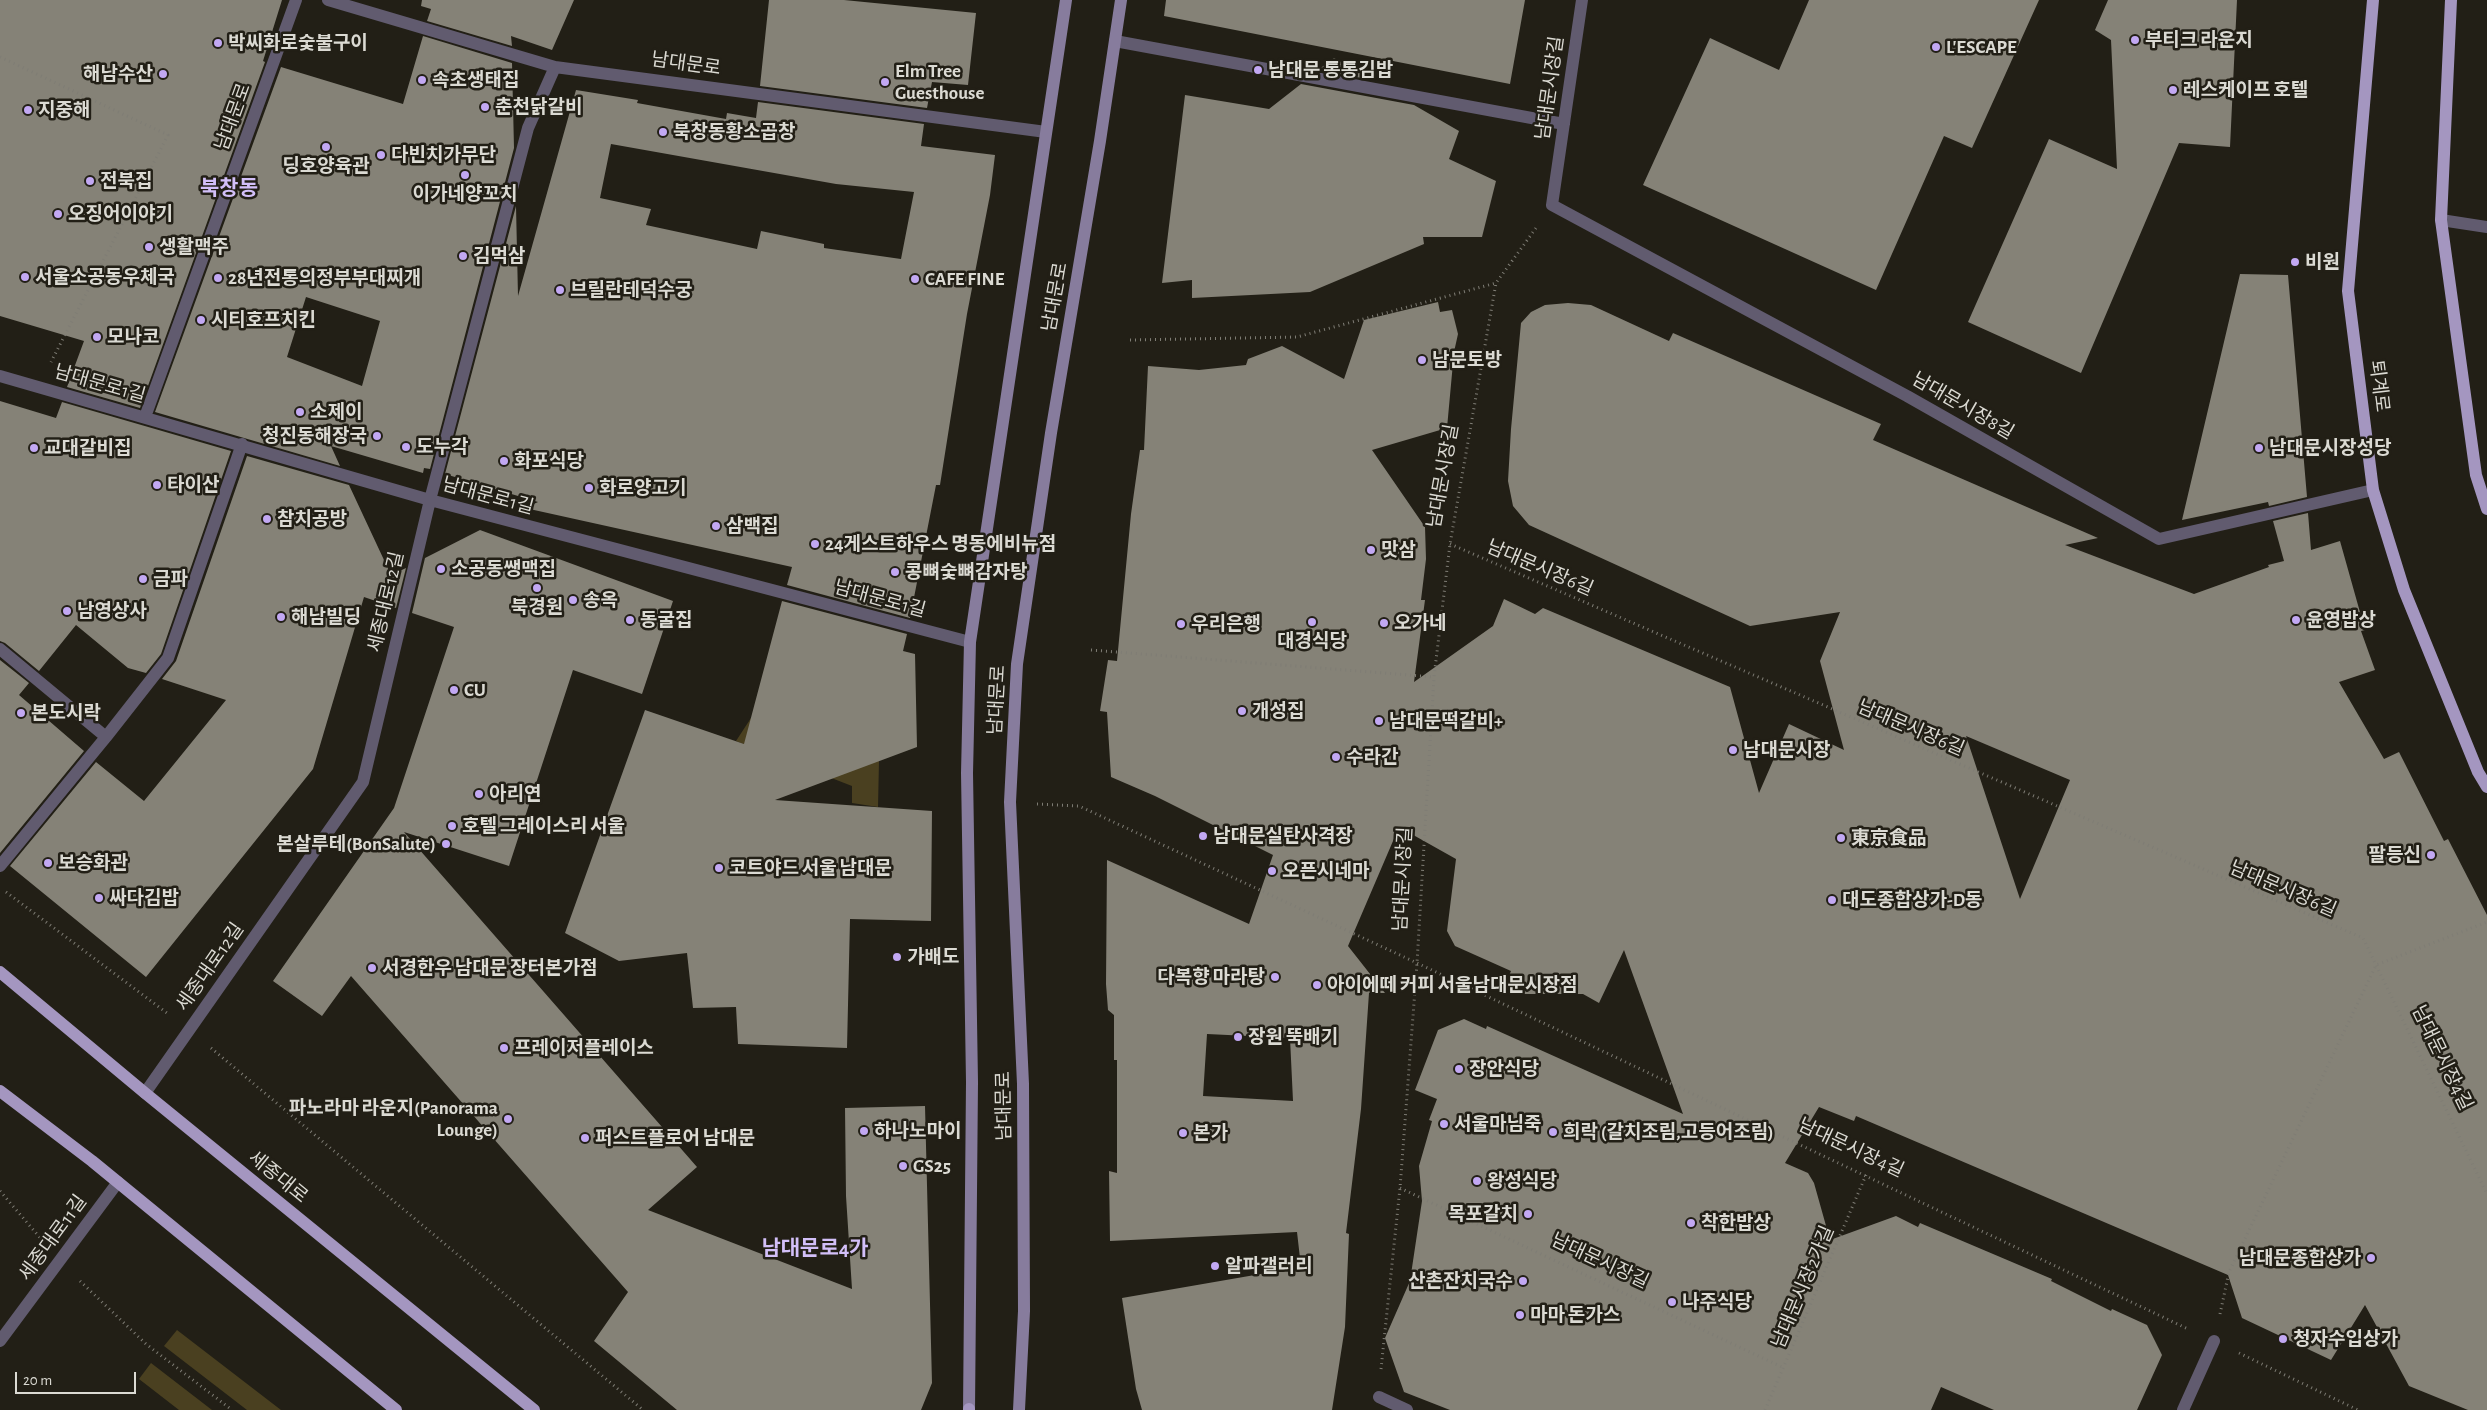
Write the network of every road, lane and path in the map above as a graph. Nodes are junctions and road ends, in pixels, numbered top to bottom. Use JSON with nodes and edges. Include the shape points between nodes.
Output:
{"nodes":[{"id":1,"x":296,"y":0,"type":"edge"},
{"id":2,"x":328,"y":0,"type":"edge"},
{"id":3,"x":1066,"y":0,"type":"edge"},
{"id":4,"x":1121,"y":0,"type":"edge"},
{"id":5,"x":1582,"y":0,"type":"edge"},
{"id":6,"x":2373,"y":0,"type":"edge"},
{"id":7,"x":2451,"y":0,"type":"edge"},
{"id":8,"x":1115,"y":41,"type":"junction"},
{"id":9,"x":0,"y":57,"type":"edge"},
{"id":10,"x":555,"y":67,"type":"junction"},
{"id":11,"x":1564,"y":124,"type":"junction"},
{"id":12,"x":1046,"y":132,"type":"junction"},
{"id":13,"x":1552,"y":205,"type":"junction"},
{"id":14,"x":2441,"y":220,"type":"junction"},
{"id":15,"x":2487,"y":227,"type":"edge"},
{"id":16,"x":1496,"y":283,"type":"junction"},
{"id":17,"x":1130,"y":340,"type":"dead end"},
{"id":18,"x":0,"y":376,"type":"edge"},
{"id":19,"x":38,"y":386,"type":"junction"},
{"id":20,"x":145,"y":417,"type":"junction"},
{"id":21,"x":242,"y":444,"type":"junction"},
{"id":22,"x":2374,"y":490,"type":"junction"},
{"id":23,"x":430,"y":500,"type":"junction"},
{"id":24,"x":2487,"y":509,"type":"edge"},
{"id":25,"x":1450,"y":544,"type":"junction"},
{"id":26,"x":970,"y":642,"type":"junction"},
{"id":27,"x":0,"y":649,"type":"edge"},
{"id":28,"x":1091,"y":650,"type":"dead end"},
{"id":29,"x":1434,"y":677,"type":"junction"},
{"id":30,"x":106,"y":737,"type":"junction"},
{"id":31,"x":2487,"y":787,"type":"edge"},
{"id":32,"x":1010,"y":802,"type":"junction"},
{"id":33,"x":0,"y":866,"type":"edge"},
{"id":34,"x":0,"y":887,"type":"edge"},
{"id":35,"x":2487,"y":922,"type":"edge"},
{"id":36,"x":2362,"y":938,"type":"joint"},
{"id":37,"x":1417,"y":963,"type":"junction"},
{"id":38,"x":2376,"y":965,"type":"junction"},
{"id":39,"x":0,"y":972,"type":"edge"},
{"id":40,"x":190,"y":1030,"type":"junction"},
{"id":41,"x":0,"y":1091,"type":"edge"},
{"id":42,"x":145,"y":1093,"type":"junction"},
{"id":43,"x":1866,"y":1175,"type":"junction"},
{"id":44,"x":118,"y":1182,"type":"junction"},
{"id":45,"x":1400,"y":1188,"type":"junction"},
{"id":46,"x":0,"y":1191,"type":"edge"},
{"id":47,"x":2487,"y":1194,"type":"edge"},
{"id":48,"x":60,"y":1260,"type":"junction"},
{"id":49,"x":0,"y":1341,"type":"edge"},
{"id":50,"x":2214,"y":1342,"type":"junction"},
{"id":51,"x":1784,"y":1368,"type":"junction"},
{"id":52,"x":513,"y":1391,"type":"junction"},
{"id":53,"x":1378,"y":1396,"type":"joint"},
{"id":54,"x":232,"y":1410,"type":"edge"},
{"id":55,"x":396,"y":1410,"type":"edge"},
{"id":56,"x":523,"y":1410,"type":"edge"},
{"id":57,"x":534,"y":1410,"type":"edge"},
{"id":58,"x":643,"y":1410,"type":"edge"},
{"id":59,"x":969,"y":1410,"type":"edge"},
{"id":60,"x":1019,"y":1410,"type":"edge"},
{"id":61,"x":1407,"y":1410,"type":"edge"},
{"id":62,"x":1765,"y":1410,"type":"edge"},
{"id":63,"x":2183,"y":1410,"type":"edge"},
{"id":64,"x":2358,"y":1410,"type":"edge"}],
"edges":[{"from":1,"to":20,"type":"street","name":"남대문로"},
{"from":2,"to":10,"type":"street","name":"남대문로"},
{"from":3,"to":12,"type":"main road","name":"남대문로"},
{"from":4,"to":8,"type":"main road","name":"남대문로"},
{"from":5,"to":11,"type":"street","name":"남대문시장길"},
{"from":6,"to":22,"type":"main road","name":"퇴계로","via":[[2348,291]]},
{"from":7,"to":14,"type":"main road"},
{"from":8,"to":11,"type":"street"},
{"from":8,"to":32,"type":"main road","name":"남대문로","via":[[1050,433],[1017,664]]},
{"from":9,"to":19,"type":"path","via":[[168,135]]},
{"from":10,"to":12,"type":"street","name":"남대문로"},
{"from":10,"to":23,"type":"street","name":"세종대로12길","via":[[528,128]]},
{"from":11,"to":13,"type":"street","name":"남대문시장길"},
{"from":12,"to":26,"type":"main road","name":"남대문로"},
{"from":13,"to":16,"type":"path","name":"남대문시장길"},
{"from":13,"to":22,"type":"street","name":"남대문시장8길","via":[[1907,396],[2159,539]]},
{"from":14,"to":15,"type":"street"},
{"from":14,"to":24,"type":"main road","via":[[2476,476]]},
{"from":16,"to":17,"type":"path","via":[[1297,337]]},
{"from":16,"to":25,"type":"path","name":"남대문시장길"},
{"from":18,"to":19,"type":"street","name":"남대문로1길"},
{"from":19,"to":20,"type":"street","name":"남대문로1길"},
{"from":20,"to":21,"type":"street","name":"남대문로1길"},
{"from":21,"to":23,"type":"street","name":"남대문로1길"},
{"from":21,"to":30,"type":"street","via":[[168,658]]},
{"from":22,"to":31,"type":"main road","name":"퇴계로","via":[[2404,590]]},
{"from":23,"to":26,"type":"street","name":"남대문로1길"},
{"from":23,"to":40,"type":"street","name":"세종대로12길","via":[[363,782]]},
{"from":25,"to":29,"type":"path","name":"남대문시장길"},
{"from":25,"to":36,"type":"path","name":"남대문시장6길"},
{"from":26,"to":59,"type":"main road","name":"남대문로","via":[[967,773],[972,1082]]},
{"from":27,"to":30,"type":"street"},
{"from":28,"to":29,"type":"path"},
{"from":29,"to":37,"type":"path","name":"남대문시장길"},
{"from":30,"to":33,"type":"street"},
{"from":32,"to":37,"type":"path","name":"남대문시장길","via":[[1080,806]]},
{"from":32,"to":60,"type":"main road","name":"남대문로","via":[[1023,1084],[1024,1311]]},
{"from":34,"to":40,"type":"path"},
{"from":35,"to":38,"type":"path"},
{"from":36,"to":38,"type":"path","name":"남대문시장4길"},
{"from":37,"to":43,"type":"path","name":"남대문시장4길"},
{"from":37,"to":45,"type":"path","name":"남대문시장길"},
{"from":38,"to":47,"type":"path","name":"남대문시장4길"},
{"from":38,"to":50,"type":"path","via":[[2229,1272]]},
{"from":39,"to":42,"type":"main road","name":"세종대로"},
{"from":40,"to":42,"type":"street","name":"세종대로12길"},
{"from":40,"to":58,"type":"path"},
{"from":41,"to":44,"type":"main road"},
{"from":42,"to":52,"type":"main road","name":"세종대로"},
{"from":43,"to":50,"type":"path","name":"남대문시장4길"},
{"from":43,"to":51,"type":"path","name":"남대문시장2가길"},
{"from":44,"to":48,"type":"street","name":"세종대로11길"},
{"from":44,"to":55,"type":"main road"},
{"from":45,"to":51,"type":"path","name":"남대문시장길"},
{"from":45,"to":53,"type":"path","name":"남대문시장길"},
{"from":46,"to":48,"type":"path"},
{"from":48,"to":49,"type":"street","name":"세종대로11길"},
{"from":48,"to":54,"type":"path","via":[[146,1344]]},
{"from":50,"to":63,"type":"street"},
{"from":50,"to":64,"type":"path","name":"남대문시장4길"},
{"from":51,"to":62,"type":"path","name":"남대문시장2가길"},
{"from":52,"to":56,"type":"main road"},
{"from":52,"to":57,"type":"main road","name":"세종대로"},
{"from":53,"to":61,"type":"street"}]}
